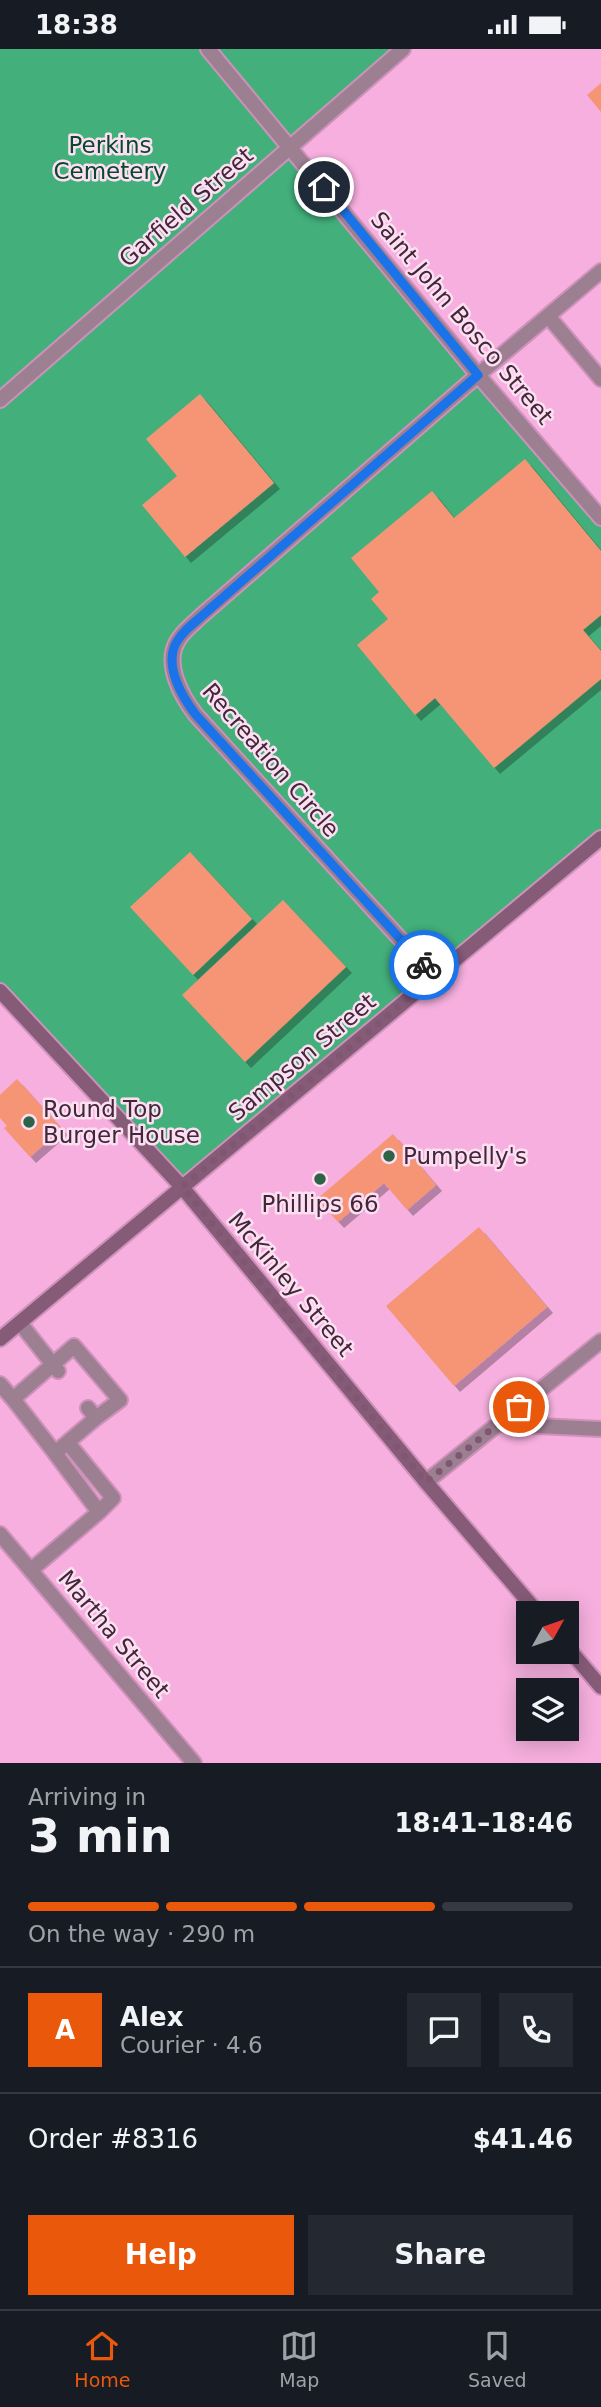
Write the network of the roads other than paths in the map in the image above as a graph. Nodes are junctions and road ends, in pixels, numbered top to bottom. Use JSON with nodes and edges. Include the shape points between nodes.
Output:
{"nodes":[{"id":1,"x":208,"y":49,"type":"edge"},
{"id":2,"x":403,"y":49,"type":"edge"},
{"id":3,"x":289,"y":146,"type":"junction"},
{"id":4,"x":601,"y":272,"type":"edge"},
{"id":5,"x":548,"y":317,"type":"junction"},
{"id":6,"x":478,"y":375,"type":"junction"},
{"id":7,"x":601,"y":379,"type":"edge"},
{"id":8,"x":0,"y":400,"type":"edge"},
{"id":9,"x":601,"y":518,"type":"edge"},
{"id":10,"x":601,"y":838,"type":"edge"},
{"id":11,"x":434,"y":977,"type":"junction"},
{"id":12,"x":0,"y":991,"type":"edge"},
{"id":13,"x":182,"y":1187,"type":"junction"},
{"id":14,"x":20,"y":1323,"type":"junction"},
{"id":15,"x":0,"y":1339,"type":"edge"},
{"id":16,"x":601,"y":1341,"type":"edge"},
{"id":17,"x":56,"y":1368,"type":"junction"},
{"id":18,"x":0,"y":1384,"type":"edge"},
{"id":19,"x":13,"y":1399,"type":"junction"},
{"id":20,"x":498,"y":1423,"type":"junction"},
{"id":21,"x":601,"y":1429,"type":"edge"},
{"id":22,"x":68,"y":1443,"type":"junction"},
{"id":23,"x":55,"y":1453,"type":"junction"},
{"id":24,"x":426,"y":1482,"type":"junction"},
{"id":25,"x":99,"y":1512,"type":"junction"},
{"id":26,"x":0,"y":1534,"type":"edge"},
{"id":27,"x":31,"y":1570,"type":"junction"},
{"id":28,"x":528,"y":1601,"type":"edge"},
{"id":29,"x":579,"y":1661,"type":"edge"},
{"id":30,"x":601,"y":1687,"type":"edge"},
{"id":31,"x":194,"y":1763,"type":"edge"}],
"edges":[{"from":1,"to":3,"type":"street","name":"Saint John Bosco Street"},
{"from":2,"to":3,"type":"street","name":"Garfield Street"},
{"from":3,"to":6,"type":"street","name":"Saint John Bosco Street"},
{"from":3,"to":8,"type":"street","name":"Garfield Street"},
{"from":4,"to":5,"type":"street","name":"Recreation Circle"},
{"from":5,"to":6,"type":"street","name":"Recreation Circle"},
{"from":5,"to":7,"type":"street"},
{"from":6,"to":9,"type":"street","name":"Saint John Bosco Street"},
{"from":6,"to":11,"type":"street","name":"Recreation Circle","via":[[187,629],[173,652],[179,688],[196,715]]},
{"from":10,"to":11,"type":"street","name":"Sampson Street"},
{"from":11,"to":13,"type":"street","name":"Sampson Street"},
{"from":12,"to":13,"type":"street","name":"McKinley Street"},
{"from":13,"to":14,"type":"street","name":"Sampson Street"},
{"from":13,"to":24,"type":"street","name":"McKinley Street"},
{"from":14,"to":15,"type":"street","name":"Sampson Street"},
{"from":14,"to":17,"type":"street"},
{"from":16,"to":20,"type":"street"},
{"from":17,"to":19,"type":"street"},
{"from":17,"to":22,"type":"street","via":[[74,1346],[120,1400],[92,1413]]},
{"from":18,"to":19,"type":"street"},
{"from":19,"to":23,"type":"street"},
{"from":20,"to":21,"type":"street"},
{"from":20,"to":24,"type":"street"},
{"from":22,"to":23,"type":"street"},
{"from":22,"to":25,"type":"street","via":[[113,1499]]},
{"from":23,"to":25,"type":"street"},
{"from":24,"to":28,"type":"street","name":"McKinley Street"},
{"from":25,"to":27,"type":"street"},
{"from":26,"to":27,"type":"street","name":"Martha Street"},
{"from":27,"to":31,"type":"street","name":"Martha Street"},
{"from":29,"to":30,"type":"street"}]}
